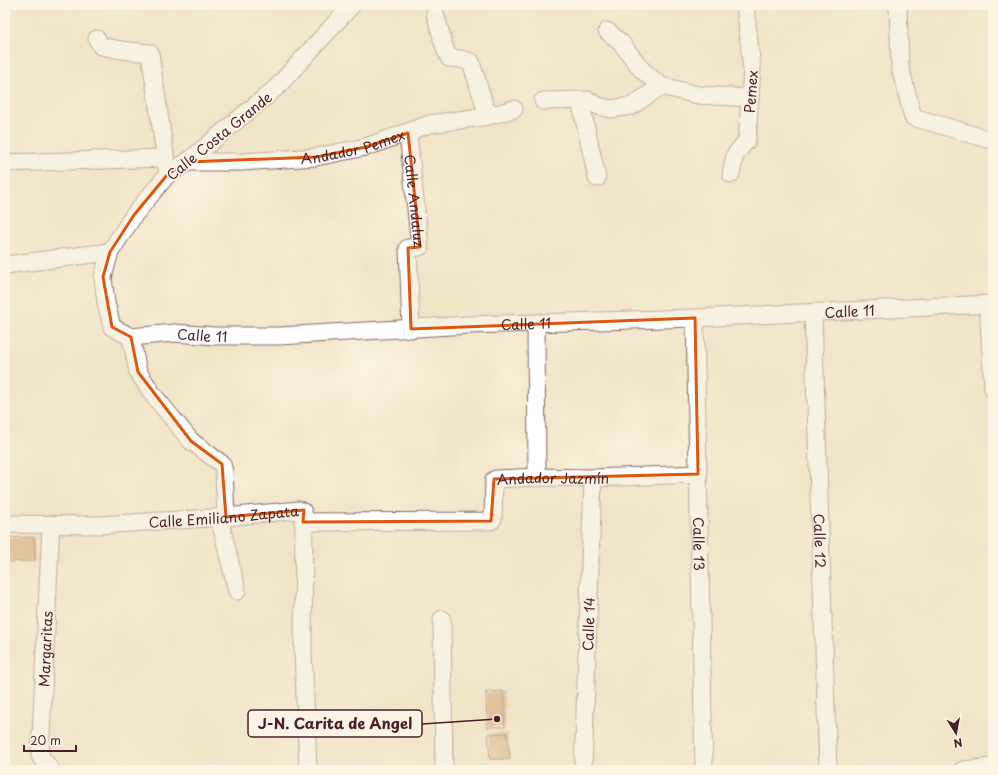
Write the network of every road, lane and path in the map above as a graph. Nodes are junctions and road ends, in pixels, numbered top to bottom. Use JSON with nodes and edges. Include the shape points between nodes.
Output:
{"nodes":[{"id":1,"x":352,"y":5,"type":"edge"},
{"id":2,"x":745,"y":5,"type":"edge"},
{"id":3,"x":898,"y":5,"type":"edge"},
{"id":4,"x":435,"y":13,"type":"dead end"},
{"id":5,"x":607,"y":31,"type":"dead end"},
{"id":6,"x":97,"y":39,"type":"dead end"},
{"id":7,"x":661,"y":86,"type":"junction"},
{"id":8,"x":750,"y":98,"type":"junction"},
{"id":9,"x":580,"y":100,"type":"junction"},
{"id":10,"x":543,"y":101,"type":"dead end"},
{"id":11,"x":514,"y":109,"type":"dead end"},
{"id":12,"x":488,"y":116,"type":"junction"},
{"id":13,"x":408,"y":132,"type":"junction"},
{"id":14,"x":987,"y":139,"type":"dead end"},
{"id":15,"x":187,"y":162,"type":"junction"},
{"id":16,"x":5,"y":163,"type":"edge"},
{"id":17,"x":167,"y":166,"type":"junction"},
{"id":18,"x":731,"y":174,"type":"dead end"},
{"id":19,"x":597,"y":178,"type":"dead end"},
{"id":20,"x":110,"y":252,"type":"junction"},
{"id":21,"x":5,"y":265,"type":"edge"},
{"id":22,"x":990,"y":305,"type":"edge"},
{"id":23,"x":813,"y":313,"type":"junction"},
{"id":24,"x":695,"y":318,"type":"junction"},
{"id":25,"x":536,"y":323,"type":"junction"},
{"id":26,"x":411,"y":329,"type":"junction"},
{"id":27,"x":131,"y":337,"type":"junction"},
{"id":28,"x":993,"y":389,"type":"edge"},
{"id":29,"x":698,"y":474,"type":"junction"},
{"id":30,"x":537,"y":477,"type":"junction"},
{"id":31,"x":593,"y":478,"type":"junction"},
{"id":32,"x":222,"y":517,"type":"junction"},
{"id":33,"x":303,"y":522,"type":"junction"},
{"id":34,"x":5,"y":524,"type":"edge"},
{"id":35,"x":51,"y":524,"type":"junction"},
{"id":36,"x":237,"y":591,"type":"dead end"},
{"id":37,"x":442,"y":619,"type":"dead end"},
{"id":38,"x":993,"y":767,"type":"edge"},
{"id":39,"x":51,"y":770,"type":"edge"},
{"id":40,"x":308,"y":770,"type":"edge"},
{"id":41,"x":444,"y":770,"type":"edge"},
{"id":42,"x":583,"y":770,"type":"edge"},
{"id":43,"x":704,"y":770,"type":"edge"},
{"id":44,"x":828,"y":770,"type":"edge"},
{"id":45,"x":963,"y":770,"type":"edge"}],
"edges":[{"from":1,"to":15,"type":"street","name":"Calle Costa Grande","via":[[276,88]]},
{"from":2,"to":8,"type":"street","name":"Pemex","via":[[752,69]]},
{"from":3,"to":14,"type":"street","via":[[900,67],[913,117]]},
{"from":4,"to":12,"type":"street","via":[[449,58],[471,62]]},
{"from":5,"to":7,"type":"street","via":[[622,44],[642,70]]},
{"from":6,"to":17,"type":"street","via":[[101,46],[150,53]]},
{"from":7,"to":8,"type":"street","via":[[698,95]]},
{"from":7,"to":9,"type":"street","via":[[632,106],[611,109],[588,100]]},
{"from":8,"to":18,"type":"street","name":"Pemex","via":[[747,140],[735,155]]},
{"from":9,"to":10,"type":"street"},
{"from":9,"to":19,"type":"street"},
{"from":11,"to":12,"type":"street","name":"Andador Pemex"},
{"from":12,"to":13,"type":"street","name":"Andador Pemex","via":[[430,124]]},
{"from":13,"to":15,"type":"street","name":"Andador Pemex","via":[[366,147],[316,157],[242,162]]},
{"from":13,"to":26,"type":"street","name":"Calle Andaluz","via":[[420,247],[408,248]]},
{"from":15,"to":17,"type":"street","name":"Calle Costa Grande"},
{"from":16,"to":17,"type":"street"},
{"from":17,"to":20,"type":"street","name":"Calle Costa Grande"},
{"from":20,"to":21,"type":"street"},
{"from":20,"to":27,"type":"street","name":"Calle Costa Grande","via":[[102,277],[106,303],[112,327]]},
{"from":22,"to":23,"type":"street","name":"Calle 11"},
{"from":22,"to":28,"type":"street"},
{"from":23,"to":24,"type":"street","name":"Calle 11"},
{"from":23,"to":44,"type":"street","name":"Calle 12"},
{"from":24,"to":25,"type":"street","name":"Calle 11"},
{"from":24,"to":29,"type":"street","name":"Calle 13"},
{"from":25,"to":26,"type":"street","name":"Calle 11"},
{"from":25,"to":30,"type":"street"},
{"from":26,"to":27,"type":"street","name":"Calle 11","via":[[279,336],[174,333]]},
{"from":27,"to":32,"type":"street","via":[[138,372],[154,396],[191,441],[222,464]]},
{"from":29,"to":31,"type":"street","name":"Andador Jazmín"},
{"from":29,"to":43,"type":"street","name":"Calle 13"},
{"from":30,"to":31,"type":"street","name":"Andador Jazmín"},
{"from":30,"to":33,"type":"street","name":"Andador Jazmín","via":[[494,480],[491,521]]},
{"from":31,"to":42,"type":"street","name":"Calle 14"},
{"from":32,"to":33,"type":"street","name":"Calle Emiliano Zapata","via":[[299,510],[303,512]]},
{"from":32,"to":35,"type":"street","name":"Calle Emiliano Zapata","via":[[99,525]]},
{"from":32,"to":36,"type":"street"},
{"from":33,"to":40,"type":"street","name":"Calle Emiliano Zapata","via":[[303,650]]},
{"from":34,"to":35,"type":"street","name":"Calle Emiliano Zapata"},
{"from":35,"to":39,"type":"street","name":"Margaritas","via":[[40,756]]},
{"from":37,"to":41,"type":"street"},
{"from":38,"to":45,"type":"street"}]}
